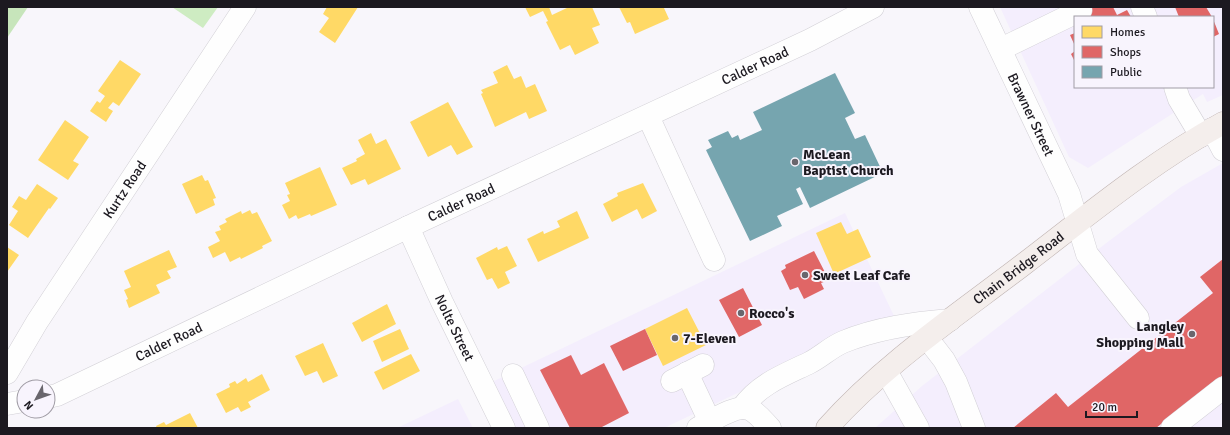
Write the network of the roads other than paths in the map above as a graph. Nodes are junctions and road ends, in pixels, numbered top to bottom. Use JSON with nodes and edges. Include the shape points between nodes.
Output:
{"nodes":[{"id":1,"x":245,"y":7,"type":"edge"},
{"id":2,"x":873,"y":7,"type":"edge"},
{"id":3,"x":980,"y":7,"type":"edge"},
{"id":4,"x":1082,"y":10,"type":"dead end"},
{"id":5,"x":1002,"y":49,"type":"junction"},
{"id":6,"x":1175,"y":88,"type":"edge"},
{"id":7,"x":648,"y":116,"type":"junction"},
{"id":8,"x":1212,"y":129,"type":"edge"},
{"id":9,"x":1223,"y":150,"type":"edge"},
{"id":10,"x":1077,"y":224,"type":"junction"},
{"id":11,"x":408,"y":227,"type":"junction"},
{"id":12,"x":714,"y":260,"type":"dead end"},
{"id":13,"x":1138,"y":318,"type":"dead end"},
{"id":14,"x":950,"y":320,"type":"junction"},
{"id":15,"x":927,"y":338,"type":"junction"},
{"id":16,"x":886,"y":371,"type":"junction"},
{"id":17,"x":7,"y":373,"type":"edge"},
{"id":18,"x":687,"y":373,"type":"dead end"},
{"id":19,"x":513,"y":375,"type":"dead end"},
{"id":20,"x":1223,"y":388,"type":"edge"},
{"id":21,"x":56,"y":395,"type":"edge"},
{"id":22,"x":742,"y":408,"type":"junction"},
{"id":23,"x":704,"y":425,"type":"edge"},
{"id":24,"x":504,"y":428,"type":"edge"},
{"id":25,"x":538,"y":428,"type":"edge"},
{"id":26,"x":770,"y":428,"type":"edge"},
{"id":27,"x":827,"y":428,"type":"edge"},
{"id":28,"x":918,"y":428,"type":"edge"},
{"id":29,"x":974,"y":428,"type":"edge"},
{"id":30,"x":1172,"y":428,"type":"edge"}],
"edges":[{"from":1,"to":17,"type":"street","name":"Kurtz Road","via":[[37,322]]},
{"from":2,"to":7,"type":"street","name":"Calder Road","via":[[810,40]]},
{"from":3,"to":5,"type":"street","name":"Brawner Street"},
{"from":4,"to":5,"type":"street"},
{"from":5,"to":10,"type":"street","name":"Brawner Street","via":[[1069,194]]},
{"from":6,"to":8,"type":"street","via":[[1179,99]]},
{"from":7,"to":11,"type":"street","name":"Calder Road"},
{"from":7,"to":12,"type":"street"},
{"from":8,"to":9,"type":"street"},
{"from":8,"to":10,"type":"main road","name":"Chain Bridge Road","via":[[1154,166]]},
{"from":10,"to":13,"type":"street","name":"Brawner Street","via":[[1087,254]]},
{"from":10,"to":14,"type":"main road","name":"Chain Bridge Road"},
{"from":11,"to":21,"type":"street","name":"Calder Road"},
{"from":11,"to":24,"type":"street","name":"Nolte Street"},
{"from":14,"to":15,"type":"main road","name":"Chain Bridge Road"},
{"from":14,"to":22,"type":"street","via":[[919,322],[884,329],[850,340],[765,384]]},
{"from":15,"to":16,"type":"main road","name":"Chain Bridge Road"},
{"from":15,"to":29,"type":"street","via":[[953,376]]},
{"from":16,"to":27,"type":"main road","name":"Chain Bridge Road"},
{"from":16,"to":28,"type":"street"},
{"from":18,"to":23,"type":"street"},
{"from":19,"to":25,"type":"street"},
{"from":20,"to":30,"type":"street"},
{"from":22,"to":23,"type":"street"},
{"from":22,"to":26,"type":"street","via":[[753,411]]}]}
